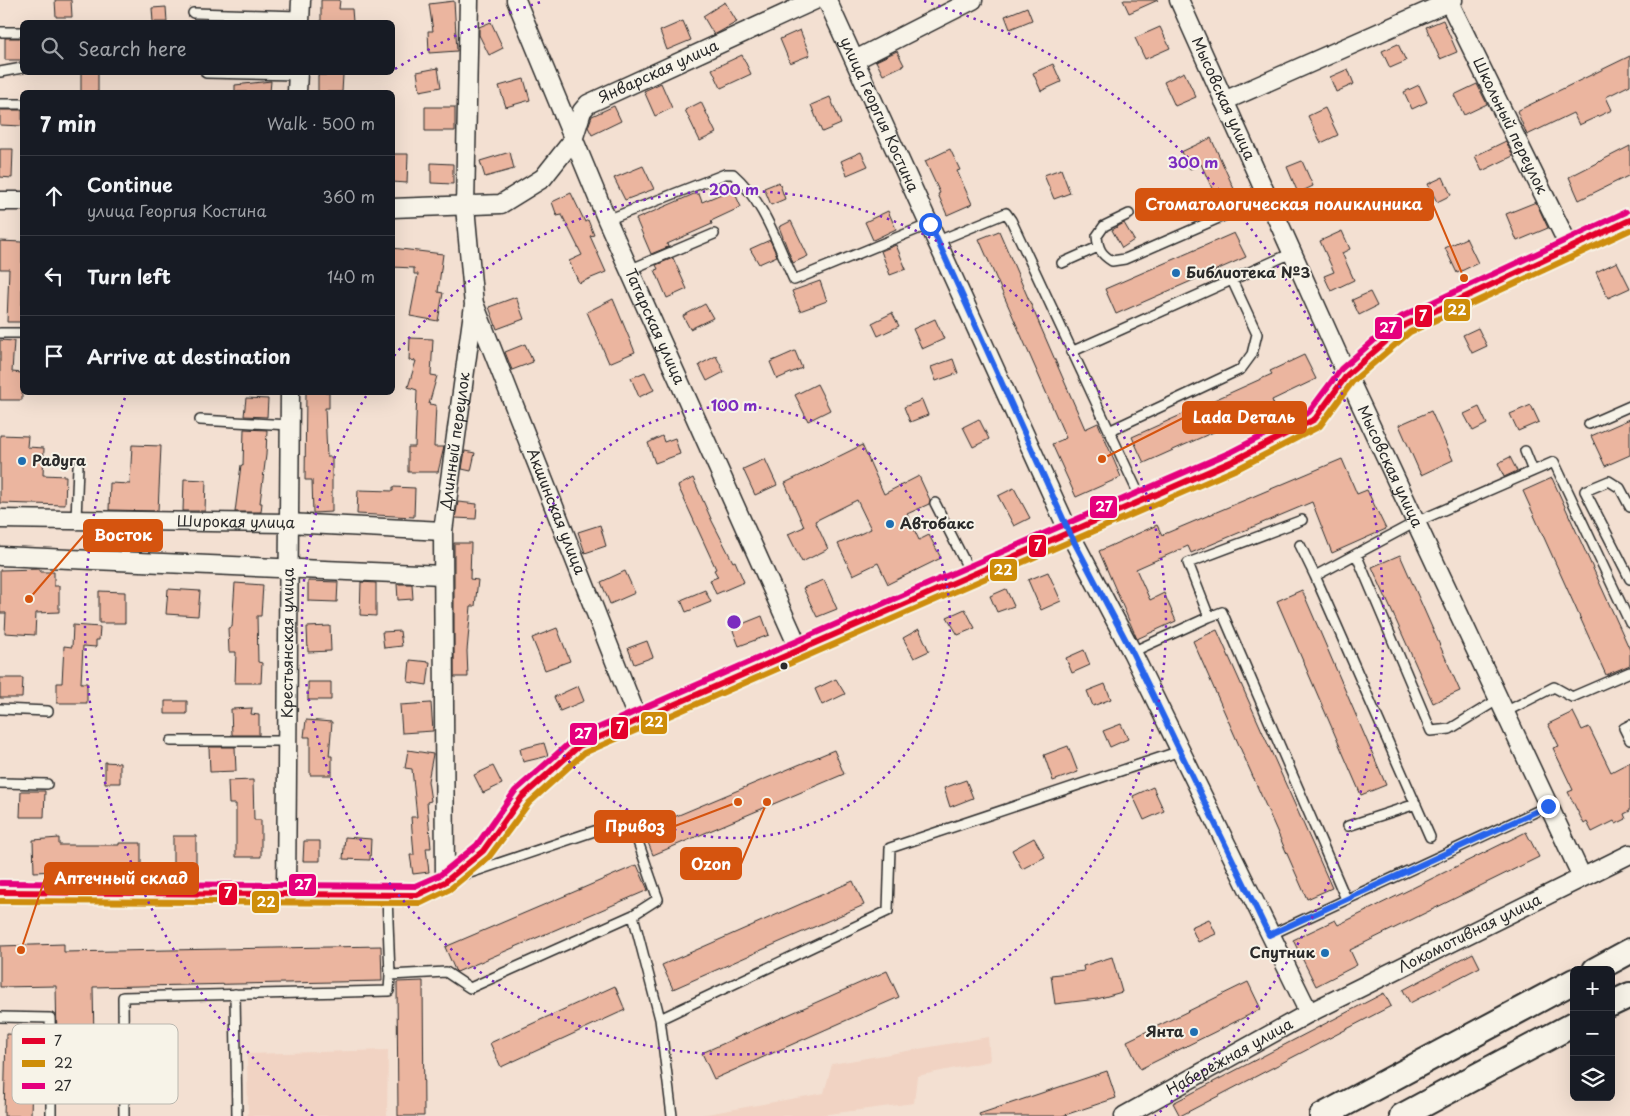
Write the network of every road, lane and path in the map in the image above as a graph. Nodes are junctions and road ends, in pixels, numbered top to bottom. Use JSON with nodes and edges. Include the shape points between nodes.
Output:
{"nodes":[{"id":1,"x":469,"y":0,"type":"edge"},
{"id":2,"x":516,"y":0,"type":"edge"},
{"id":3,"x":815,"y":0,"type":"edge"},
{"id":4,"x":828,"y":0,"type":"edge"},
{"id":5,"x":973,"y":0,"type":"edge"},
{"id":6,"x":1179,"y":0,"type":"edge"},
{"id":7,"x":1451,"y":1,"type":"edge"},
{"id":8,"x":193,"y":13,"type":"dead end"},
{"id":9,"x":300,"y":13,"type":"edge"},
{"id":10,"x":0,"y":32,"type":"edge"},
{"id":11,"x":20,"y":32,"type":"edge"},
{"id":12,"x":855,"y":60,"type":"junction"},
{"id":13,"x":20,"y":68,"type":"edge"},
{"id":14,"x":0,"y":72,"type":"edge"},
{"id":15,"x":298,"y":75,"type":"edge"},
{"id":16,"x":298,"y":90,"type":"edge"},
{"id":17,"x":1224,"y":101,"type":"junction"},
{"id":18,"x":0,"y":104,"type":"edge"},
{"id":19,"x":20,"y":104,"type":"edge"},
{"id":20,"x":573,"y":140,"type":"junction"},
{"id":21,"x":1267,"y":197,"type":"junction"},
{"id":22,"x":0,"y":201,"type":"edge"},
{"id":23,"x":20,"y":201,"type":"edge"},
{"id":24,"x":465,"y":207,"type":"junction"},
{"id":25,"x":395,"y":208,"type":"edge"},
{"id":26,"x":1129,"y":214,"type":"dead end"},
{"id":27,"x":607,"y":220,"type":"junction"},
{"id":28,"x":1630,"y":220,"type":"edge"},
{"id":29,"x":930,"y":224,"type":"junction"},
{"id":30,"x":714,"y":234,"type":"dead end"},
{"id":31,"x":938,"y":241,"type":"junction"},
{"id":32,"x":1098,"y":247,"type":"junction"},
{"id":33,"x":1570,"y":248,"type":"junction"},
{"id":34,"x":1292,"y":253,"type":"junction"},
{"id":35,"x":1062,"y":263,"type":"dead end"},
{"id":36,"x":629,"y":270,"type":"junction"},
{"id":37,"x":1232,"y":280,"type":"junction"},
{"id":38,"x":474,"y":305,"type":"junction"},
{"id":39,"x":0,"y":333,"type":"edge"},
{"id":40,"x":20,"y":333,"type":"edge"},
{"id":41,"x":1071,"y":352,"type":"junction"},
{"id":42,"x":1347,"y":375,"type":"junction"},
{"id":43,"x":290,"y":395,"type":"edge"},
{"id":44,"x":1630,"y":406,"type":"edge"},
{"id":45,"x":200,"y":420,"type":"dead end"},
{"id":46,"x":1589,"y":424,"type":"dead end"},
{"id":47,"x":290,"y":425,"type":"junction"},
{"id":48,"x":1109,"y":431,"type":"junction"},
{"id":49,"x":1524,"y":451,"type":"dead end"},
{"id":50,"x":78,"y":466,"type":"dead end"},
{"id":51,"x":1533,"y":471,"type":"junction"},
{"id":52,"x":1142,"y":500,"type":"junction"},
{"id":53,"x":936,"y":503,"type":"dead end"},
{"id":54,"x":1630,"y":507,"type":"edge"},
{"id":55,"x":0,"y":519,"type":"edge"},
{"id":56,"x":76,"y":520,"type":"junction"},
{"id":57,"x":1302,"y":520,"type":"dead end"},
{"id":58,"x":1416,"y":522,"type":"junction"},
{"id":59,"x":288,"y":524,"type":"junction"},
{"id":60,"x":443,"y":531,"type":"junction"},
{"id":61,"x":1069,"y":532,"type":"junction"},
{"id":62,"x":1300,"y":544,"type":"dead end"},
{"id":63,"x":1356,"y":554,"type":"junction"},
{"id":64,"x":0,"y":556,"type":"edge"},
{"id":65,"x":287,"y":567,"type":"junction"},
{"id":66,"x":442,"y":575,"type":"junction"},
{"id":67,"x":972,"y":576,"type":"junction"},
{"id":68,"x":1314,"y":576,"type":"junction"},
{"id":69,"x":1630,"y":579,"type":"edge"},
{"id":70,"x":1209,"y":618,"type":"junction"},
{"id":71,"x":1630,"y":622,"type":"edge"},
{"id":72,"x":800,"y":652,"type":"junction"},
{"id":73,"x":1132,"y":652,"type":"junction"},
{"id":74,"x":1630,"y":672,"type":"edge"},
{"id":75,"x":1502,"y":706,"type":"junction"},
{"id":76,"x":0,"y":709,"type":"edge"},
{"id":77,"x":48,"y":711,"type":"dead end"},
{"id":78,"x":638,"y":720,"type":"junction"},
{"id":79,"x":1630,"y":726,"type":"edge"},
{"id":80,"x":1630,"y":740,"type":"edge"},
{"id":81,"x":171,"y":741,"type":"dead end"},
{"id":82,"x":286,"y":741,"type":"junction"},
{"id":83,"x":1180,"y":751,"type":"junction"},
{"id":84,"x":0,"y":783,"type":"edge"},
{"id":85,"x":47,"y":784,"type":"dead end"},
{"id":86,"x":1416,"y":804,"type":"junction"},
{"id":87,"x":1548,"y":806,"type":"junction"},
{"id":88,"x":1348,"y":826,"type":"dead end"},
{"id":89,"x":1430,"y":837,"type":"dead end"},
{"id":90,"x":1630,"y":854,"type":"edge"},
{"id":91,"x":1582,"y":877,"type":"junction"},
{"id":92,"x":445,"y":882,"type":"junction"},
{"id":93,"x":0,"y":892,"type":"edge"},
{"id":94,"x":286,"y":894,"type":"junction"},
{"id":95,"x":387,"y":895,"type":"junction"},
{"id":96,"x":1346,"y":899,"type":"junction"},
{"id":97,"x":633,"y":915,"type":"junction"},
{"id":98,"x":1269,"y":935,"type":"junction"},
{"id":99,"x":1630,"y":951,"type":"edge"},
{"id":100,"x":1602,"y":966,"type":"edge"},
{"id":101,"x":390,"y":975,"type":"junction"},
{"id":102,"x":1570,"y":983,"type":"edge"},
{"id":103,"x":235,"y":994,"type":"junction"},
{"id":104,"x":1630,"y":995,"type":"edge"},
{"id":105,"x":1615,"y":1002,"type":"edge"},
{"id":106,"x":1516,"y":1012,"type":"junction"},
{"id":107,"x":1309,"y":1013,"type":"junction"},
{"id":108,"x":0,"y":1017,"type":"edge"},
{"id":109,"x":660,"y":1019,"type":"junction"},
{"id":110,"x":50,"y":1024,"type":"edge"},
{"id":111,"x":123,"y":1024,"type":"edge"},
{"id":112,"x":1570,"y":1026,"type":"edge"},
{"id":113,"x":1533,"y":1046,"type":"junction"},
{"id":114,"x":1405,"y":1115,"type":"edge"},
{"id":115,"x":237,"y":1116,"type":"edge"},
{"id":116,"x":672,"y":1116,"type":"edge"},
{"id":117,"x":1124,"y":1116,"type":"edge"},
{"id":118,"x":1322,"y":1116,"type":"edge"}],
"edges":[{"from":1,"to":24,"type":"street","name":"Длинный переулок"},
{"from":2,"to":20,"type":"street","name":"Татарская улица"},
{"from":3,"to":20,"type":"street","name":"Январская улица","via":[[588,104],[582,111]]},
{"from":4,"to":12,"type":"street","name":"улица Георгия Костина"},
{"from":5,"to":12,"type":"street"},
{"from":6,"to":17,"type":"street","name":"Мысовская улица"},
{"from":7,"to":17,"type":"street"},
{"from":7,"to":33,"type":"street","name":"Школьный переулок"},
{"from":8,"to":9,"type":"lane"},
{"from":10,"to":11,"type":"lane"},
{"from":12,"to":29,"type":"street","name":"улица Георгия Костина"},
{"from":13,"to":14,"type":"lane"},
{"from":15,"to":16,"type":"street"},
{"from":17,"to":21,"type":"street","name":"Мысовская улица"},
{"from":18,"to":19,"type":"lane"},
{"from":20,"to":24,"type":"street","name":"Январская улица","via":[[543,178],[502,204]]},
{"from":20,"to":27,"type":"street","name":"Татарская улица"},
{"from":21,"to":32,"type":"lane","via":[[1126,259],[1112,261],[1102,255]]},
{"from":21,"to":34,"type":"street","name":"Мысовская улица"},
{"from":22,"to":23,"type":"street"},
{"from":24,"to":25,"type":"street","name":"Январская улица"},
{"from":24,"to":38,"type":"street","name":"Длинный переулок"},
{"from":26,"to":32,"type":"lane","via":[[1104,226],[1097,236]]},
{"from":27,"to":29,"type":"lane","via":[[725,174],[733,174],[749,188],[794,280]]},
{"from":27,"to":36,"type":"street","name":"Татарская улица"},
{"from":28,"to":33,"type":"street"},
{"from":29,"to":31,"type":"street","name":"улица Георгия Костина"},
{"from":30,"to":36,"type":"lane"},
{"from":31,"to":41,"type":"lane","via":[[1006,213]]},
{"from":31,"to":61,"type":"street","name":"улица Георгия Костина"},
{"from":32,"to":35,"type":"lane"},
{"from":33,"to":42,"type":"street","via":[[1405,325]]},
{"from":34,"to":37,"type":"lane"},
{"from":34,"to":42,"type":"street","name":"Мысовская улица"},
{"from":36,"to":72,"type":"street","name":"Татарская улица"},
{"from":37,"to":41,"type":"lane"},
{"from":37,"to":48,"type":"lane","via":[[1257,334],[1252,354],[1241,369]]},
{"from":38,"to":60,"type":"street","name":"Длинный переулок"},
{"from":38,"to":78,"type":"street","name":"Акшинская улица"},
{"from":39,"to":40,"type":"lane"},
{"from":41,"to":48,"type":"lane"},
{"from":42,"to":52,"type":"street","via":[[1315,419],[1235,460]]},
{"from":42,"to":58,"type":"street","name":"Мысовская улица"},
{"from":43,"to":47,"type":"street","name":"Крестьянская улица"},
{"from":44,"to":46,"type":"lane"},
{"from":45,"to":47,"type":"lane"},
{"from":47,"to":59,"type":"street","name":"Крестьянская улица"},
{"from":48,"to":52,"type":"lane"},
{"from":49,"to":51,"type":"lane"},
{"from":50,"to":56,"type":"lane"},
{"from":51,"to":58,"type":"lane"},
{"from":51,"to":71,"type":"lane","via":[[1554,462]]},
{"from":52,"to":61,"type":"street"},
{"from":53,"to":67,"type":"lane"},
{"from":54,"to":69,"type":"lane","via":[[1620,488],[1609,481],[1585,491]]},
{"from":55,"to":56,"type":"street","name":"Широкая улица"},
{"from":56,"to":59,"type":"street","name":"Широкая улица"},
{"from":57,"to":70,"type":"lane","via":[[1188,563]]},
{"from":58,"to":63,"type":"lane"},
{"from":58,"to":75,"type":"street","name":"Мысовская улица"},
{"from":59,"to":60,"type":"street","name":"Широкая улица"},
{"from":59,"to":65,"type":"street","name":"Крестьянская улица"},
{"from":60,"to":66,"type":"street","name":"Длинный переулок"},
{"from":61,"to":67,"type":"street"},
{"from":61,"to":73,"type":"street","name":"улица Георгия Костина"},
{"from":62,"to":68,"type":"lane"},
{"from":63,"to":68,"type":"lane"},
{"from":63,"to":75,"type":"lane","via":[[1431,731],[1450,729]]},
{"from":64,"to":65,"type":"street"},
{"from":65,"to":66,"type":"street"},
{"from":65,"to":82,"type":"street","name":"Крестьянская улица"},
{"from":66,"to":92,"type":"street","name":"Длинный переулок"},
{"from":67,"to":72,"type":"street"},
{"from":68,"to":86,"type":"lane"},
{"from":70,"to":73,"type":"lane"},
{"from":70,"to":96,"type":"lane","via":[[1222,612]]},
{"from":72,"to":78,"type":"street"},
{"from":73,"to":83,"type":"street","name":"улица Георгия Костина"},
{"from":74,"to":75,"type":"lane","via":[[1572,697],[1554,687]]},
{"from":75,"to":87,"type":"street","name":"Мысовская улица"},
{"from":76,"to":77,"type":"lane"},
{"from":78,"to":92,"type":"street","via":[[579,746],[522,797],[483,851]]},
{"from":79,"to":80,"type":"lane","via":[[1624,728]]},
{"from":81,"to":82,"type":"lane"},
{"from":82,"to":94,"type":"street","name":"Крестьянская улица"},
{"from":83,"to":98,"type":"street","name":"улица Георгия Костина"},
{"from":83,"to":109,"type":"lane","via":[[890,848],[888,911]]},
{"from":84,"to":85,"type":"lane"},
{"from":86,"to":88,"type":"lane"},
{"from":86,"to":89,"type":"lane"},
{"from":87,"to":91,"type":"street","name":"Мысовская улица"},
{"from":87,"to":96,"type":"lane"},
{"from":90,"to":91,"type":"street","name":"Локомотивная улица"},
{"from":91,"to":107,"type":"street","name":"Локомотивная улица"},
{"from":92,"to":95,"type":"street","via":[[417,895]]},
{"from":92,"to":97,"type":"lane","via":[[630,819],[658,899]]},
{"from":93,"to":94,"type":"street"},
{"from":94,"to":95,"type":"street"},
{"from":95,"to":101,"type":"lane"},
{"from":96,"to":98,"type":"lane"},
{"from":97,"to":101,"type":"lane","via":[[470,988],[446,972]]},
{"from":97,"to":109,"type":"lane"},
{"from":98,"to":107,"type":"street","name":"улица Георгия Костина"},
{"from":99,"to":100,"type":"main road"},
{"from":101,"to":103,"type":"lane","via":[[389,991]]},
{"from":102,"to":106,"type":"main road"},
{"from":103,"to":111,"type":"lane","via":[[123,996]]},
{"from":103,"to":115,"type":"lane"},
{"from":104,"to":105,"type":"main road"},
{"from":106,"to":113,"type":"main road"},
{"from":106,"to":118,"type":"main road"},
{"from":107,"to":117,"type":"street","name":"Набережная улица"},
{"from":108,"to":110,"type":"lane","via":[[50,1018]]},
{"from":109,"to":116,"type":"lane"},
{"from":112,"to":113,"type":"main road"},
{"from":113,"to":114,"type":"main road"}]}
